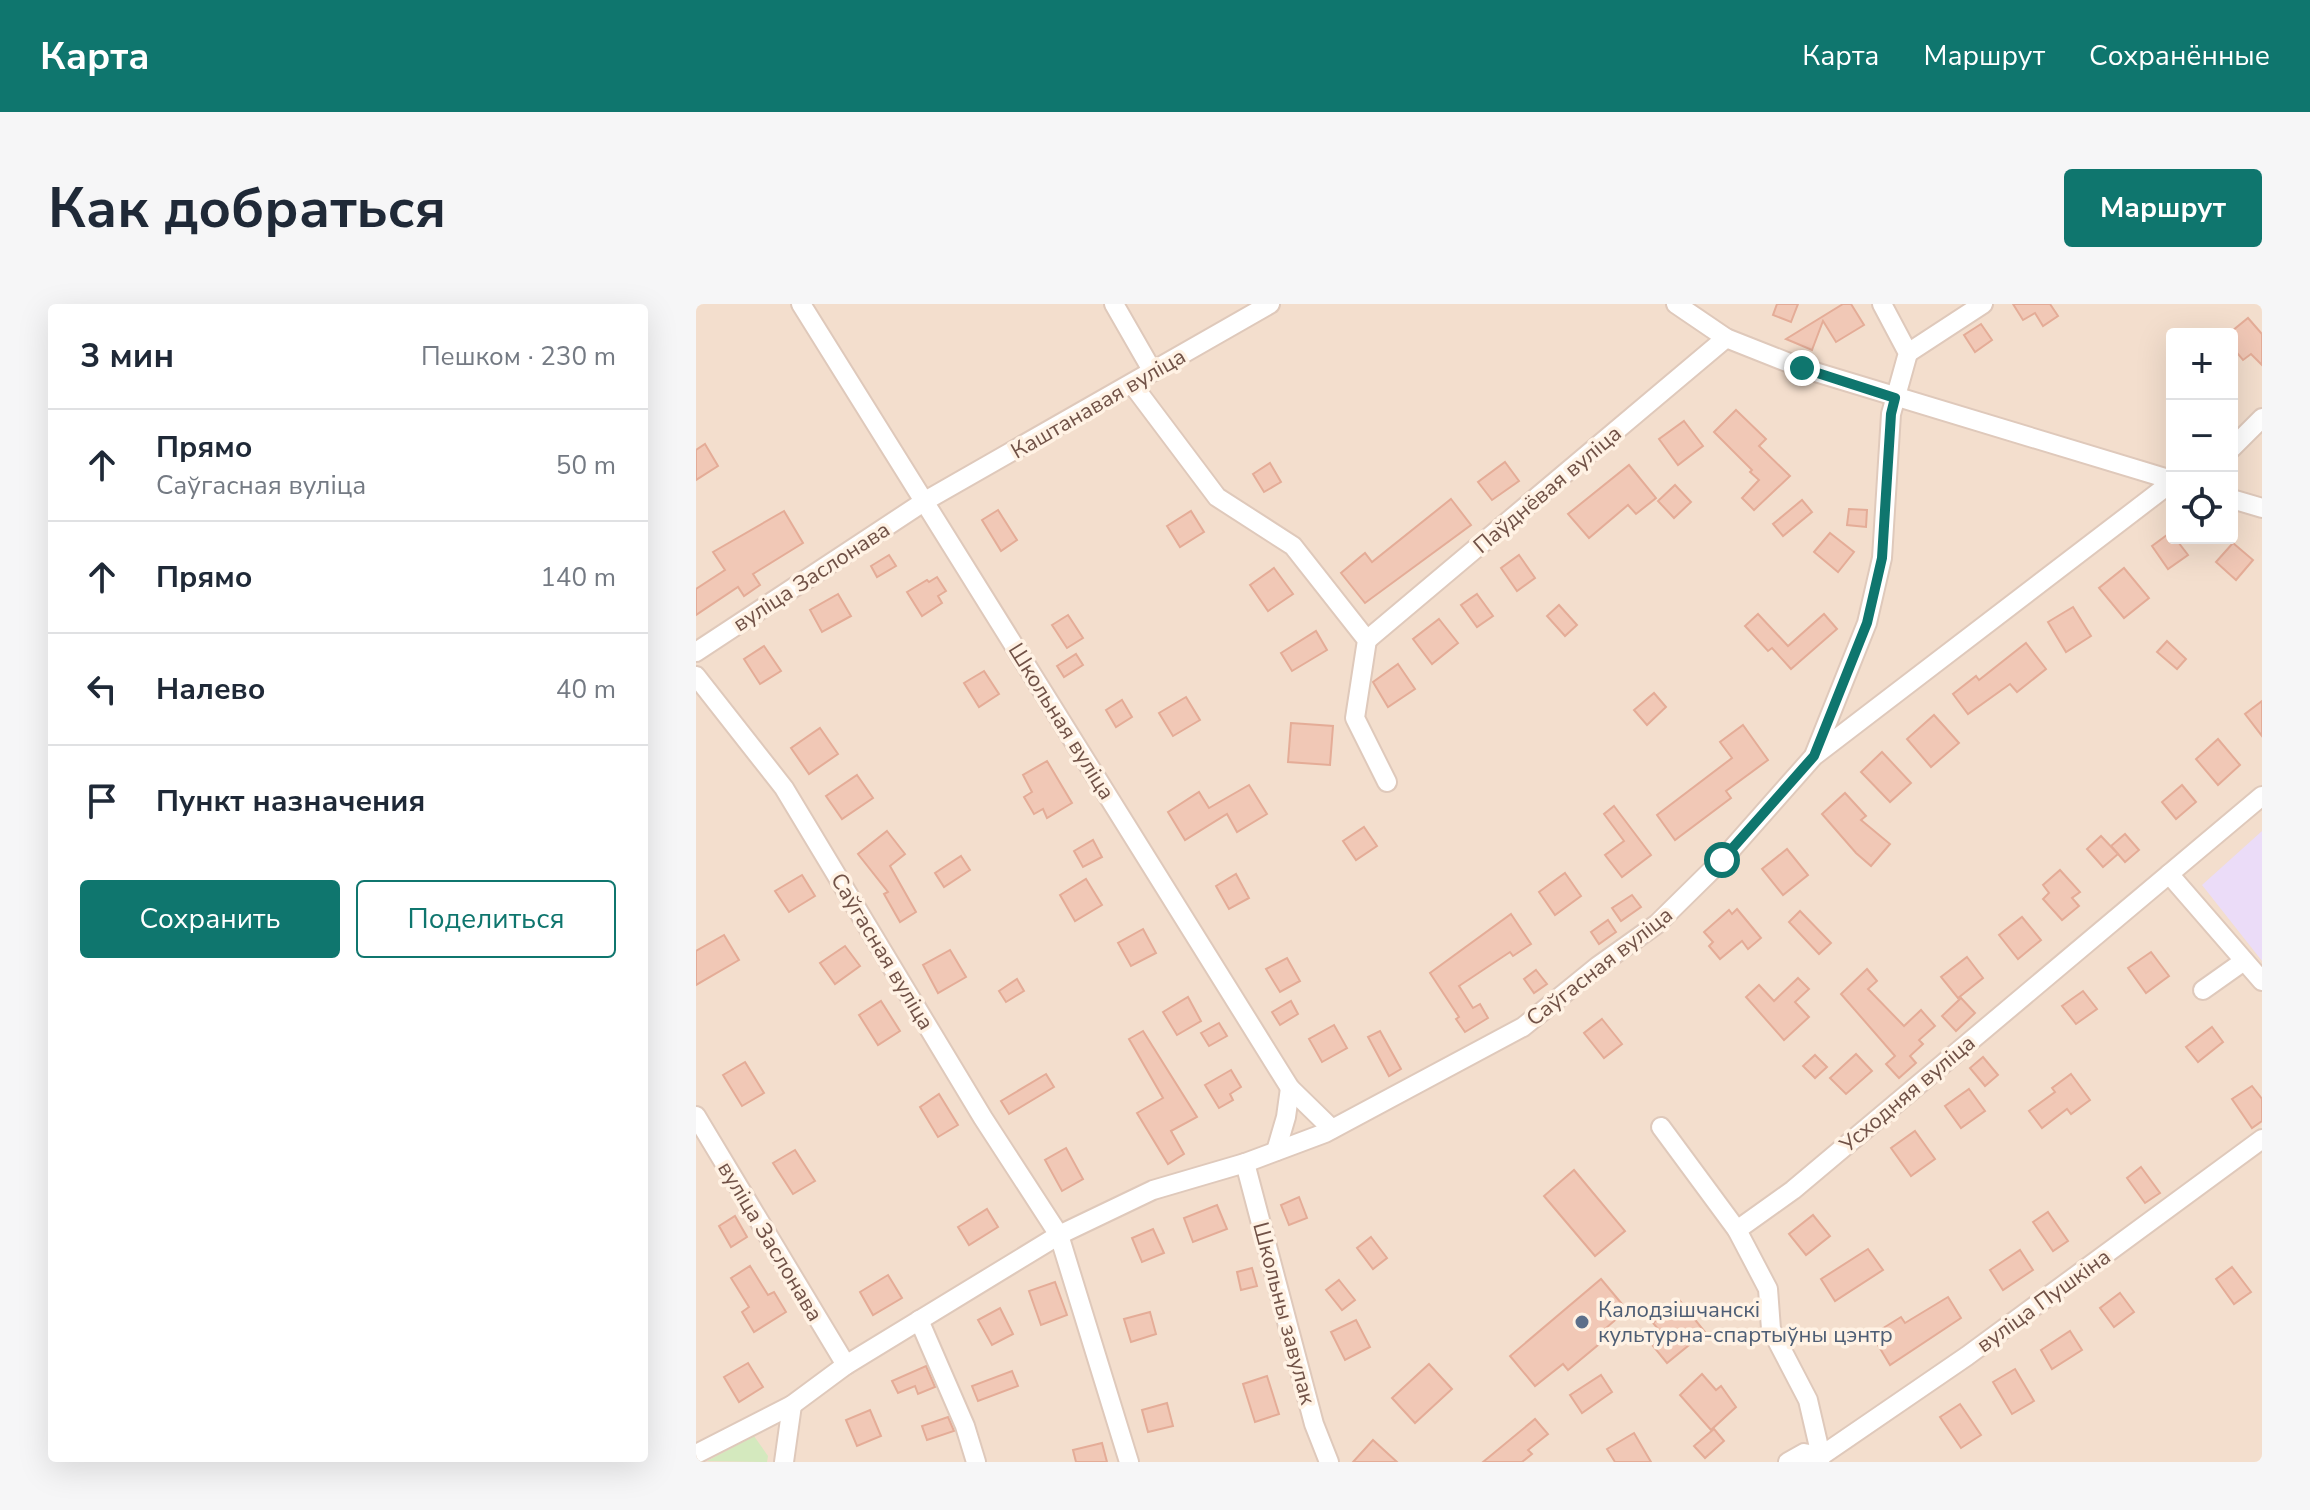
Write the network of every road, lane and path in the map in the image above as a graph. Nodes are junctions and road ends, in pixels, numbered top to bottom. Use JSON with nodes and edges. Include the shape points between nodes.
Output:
{"nodes":[{"id":1,"x":801,"y":304,"type":"edge"},
{"id":2,"x":1114,"y":304,"type":"edge"},
{"id":3,"x":1270,"y":304,"type":"edge"},
{"id":4,"x":1676,"y":304,"type":"edge"},
{"id":5,"x":1882,"y":304,"type":"edge"},
{"id":6,"x":1983,"y":304,"type":"edge"},
{"id":7,"x":1726,"y":338,"type":"junction"},
{"id":8,"x":1908,"y":353,"type":"junction"},
{"id":9,"x":1153,"y":372,"type":"junction"},
{"id":10,"x":1132,"y":384,"type":"junction"},
{"id":11,"x":1895,"y":398,"type":"junction"},
{"id":12,"x":2262,"y":418,"type":"edge"},
{"id":13,"x":2238,"y":442,"type":"edge"},
{"id":14,"x":2166,"y":479,"type":"edge"},
{"id":15,"x":2166,"y":486,"type":"edge"},
{"id":16,"x":925,"y":501,"type":"junction"},
{"id":17,"x":2238,"y":501,"type":"edge"},
{"id":18,"x":2262,"y":508,"type":"edge"},
{"id":19,"x":1367,"y":640,"type":"junction"},
{"id":20,"x":696,"y":652,"type":"edge"},
{"id":21,"x":696,"y":676,"type":"edge"},
{"id":22,"x":1814,"y":756,"type":"junction"},
{"id":23,"x":1387,"y":782,"type":"dead end"},
{"id":24,"x":2262,"y":796,"type":"edge"},
{"id":25,"x":2169,"y":874,"type":"junction"},
{"id":26,"x":2244,"y":961,"type":"junction"},
{"id":27,"x":2262,"y":981,"type":"edge"},
{"id":28,"x":2203,"y":990,"type":"dead end"},
{"id":29,"x":1290,"y":1088,"type":"junction"},
{"id":30,"x":696,"y":1116,"type":"edge"},
{"id":31,"x":1661,"y":1127,"type":"dead end"},
{"id":32,"x":1332,"y":1129,"type":"junction"},
{"id":33,"x":2262,"y":1139,"type":"edge"},
{"id":34,"x":1276,"y":1151,"type":"junction"},
{"id":35,"x":1245,"y":1163,"type":"junction"},
{"id":36,"x":1737,"y":1230,"type":"junction"},
{"id":37,"x":1059,"y":1235,"type":"junction"},
{"id":38,"x":919,"y":1320,"type":"junction"},
{"id":39,"x":846,"y":1365,"type":"junction"},
{"id":40,"x":792,"y":1405,"type":"junction"},
{"id":41,"x":696,"y":1454,"type":"edge"},
{"id":42,"x":1821,"y":1459,"type":"edge"},
{"id":43,"x":784,"y":1462,"type":"edge"},
{"id":44,"x":976,"y":1462,"type":"edge"},
{"id":45,"x":1129,"y":1462,"type":"edge"},
{"id":46,"x":1329,"y":1462,"type":"edge"},
{"id":47,"x":1788,"y":1462,"type":"edge"}],
"edges":[{"from":1,"to":16,"type":"street","name":"Школьная вуліца"},
{"from":2,"to":9,"type":"street"},
{"from":3,"to":9,"type":"street","name":"Каштанавая вуліца"},
{"from":4,"to":7,"type":"street"},
{"from":5,"to":8,"type":"street"},
{"from":6,"to":8,"type":"street"},
{"from":7,"to":11,"type":"street"},
{"from":7,"to":19,"type":"street","name":"Паўднёвая вуліца"},
{"from":8,"to":11,"type":"street"},
{"from":9,"to":10,"type":"street","name":"Каштанавая вуліца"},
{"from":10,"to":16,"type":"street","name":"Каштанавая вуліца"},
{"from":10,"to":19,"type":"street","via":[[1217,497],[1293,546]]},
{"from":11,"to":14,"type":"street"},
{"from":11,"to":22,"type":"street","via":[[1882,558],[1867,623]]},
{"from":12,"to":13,"type":"street"},
{"from":15,"to":22,"type":"street","name":"Саўгасная вуліца"},
{"from":16,"to":20,"type":"street","name":"вуліца Заслонава"},
{"from":16,"to":29,"type":"street","name":"Школьная вуліца"},
{"from":17,"to":18,"type":"street"},
{"from":19,"to":23,"type":"street","via":[[1355,718]]},
{"from":21,"to":37,"type":"street","name":"Саўгасная вуліца","via":[[784,788]]},
{"from":22,"to":32,"type":"street","name":"Саўгасная вуліца","via":[[1657,924],[1523,1027]]},
{"from":24,"to":25,"type":"street","name":"Усходняя вуліца"},
{"from":25,"to":26,"type":"street"},
{"from":25,"to":36,"type":"street","name":"Усходняя вуліца","via":[[1793,1190]]},
{"from":26,"to":27,"type":"street"},
{"from":26,"to":28,"type":"street"},
{"from":29,"to":32,"type":"street","name":"Школьная вуліца"},
{"from":29,"to":34,"type":"street"},
{"from":30,"to":39,"type":"street","name":"вуліца Заслонава"},
{"from":31,"to":36,"type":"street"},
{"from":32,"to":34,"type":"street","name":"Саўгасная вуліца"},
{"from":33,"to":42,"type":"street","name":"вуліца Пушкіна"},
{"from":34,"to":35,"type":"street","name":"Саўгасная вуліца"},
{"from":35,"to":37,"type":"street","name":"Саўгасная вуліца","via":[[1153,1190]]},
{"from":35,"to":46,"type":"street","name":"Школьны завулак","via":[[1314,1424]]},
{"from":36,"to":42,"type":"street","via":[[1768,1289],[1771,1329],[1808,1400]]},
{"from":37,"to":38,"type":"street","name":"Саўгасная вуліца"},
{"from":37,"to":45,"type":"street"},
{"from":38,"to":39,"type":"street","name":"Саўгасная вуліца"},
{"from":38,"to":44,"type":"street"},
{"from":39,"to":40,"type":"street","name":"Саўгасная вуліца"},
{"from":40,"to":41,"type":"street","name":"Саўгасная вуліца"},
{"from":40,"to":43,"type":"street"},
{"from":42,"to":47,"type":"street","via":[[1804,1453]]}]}
